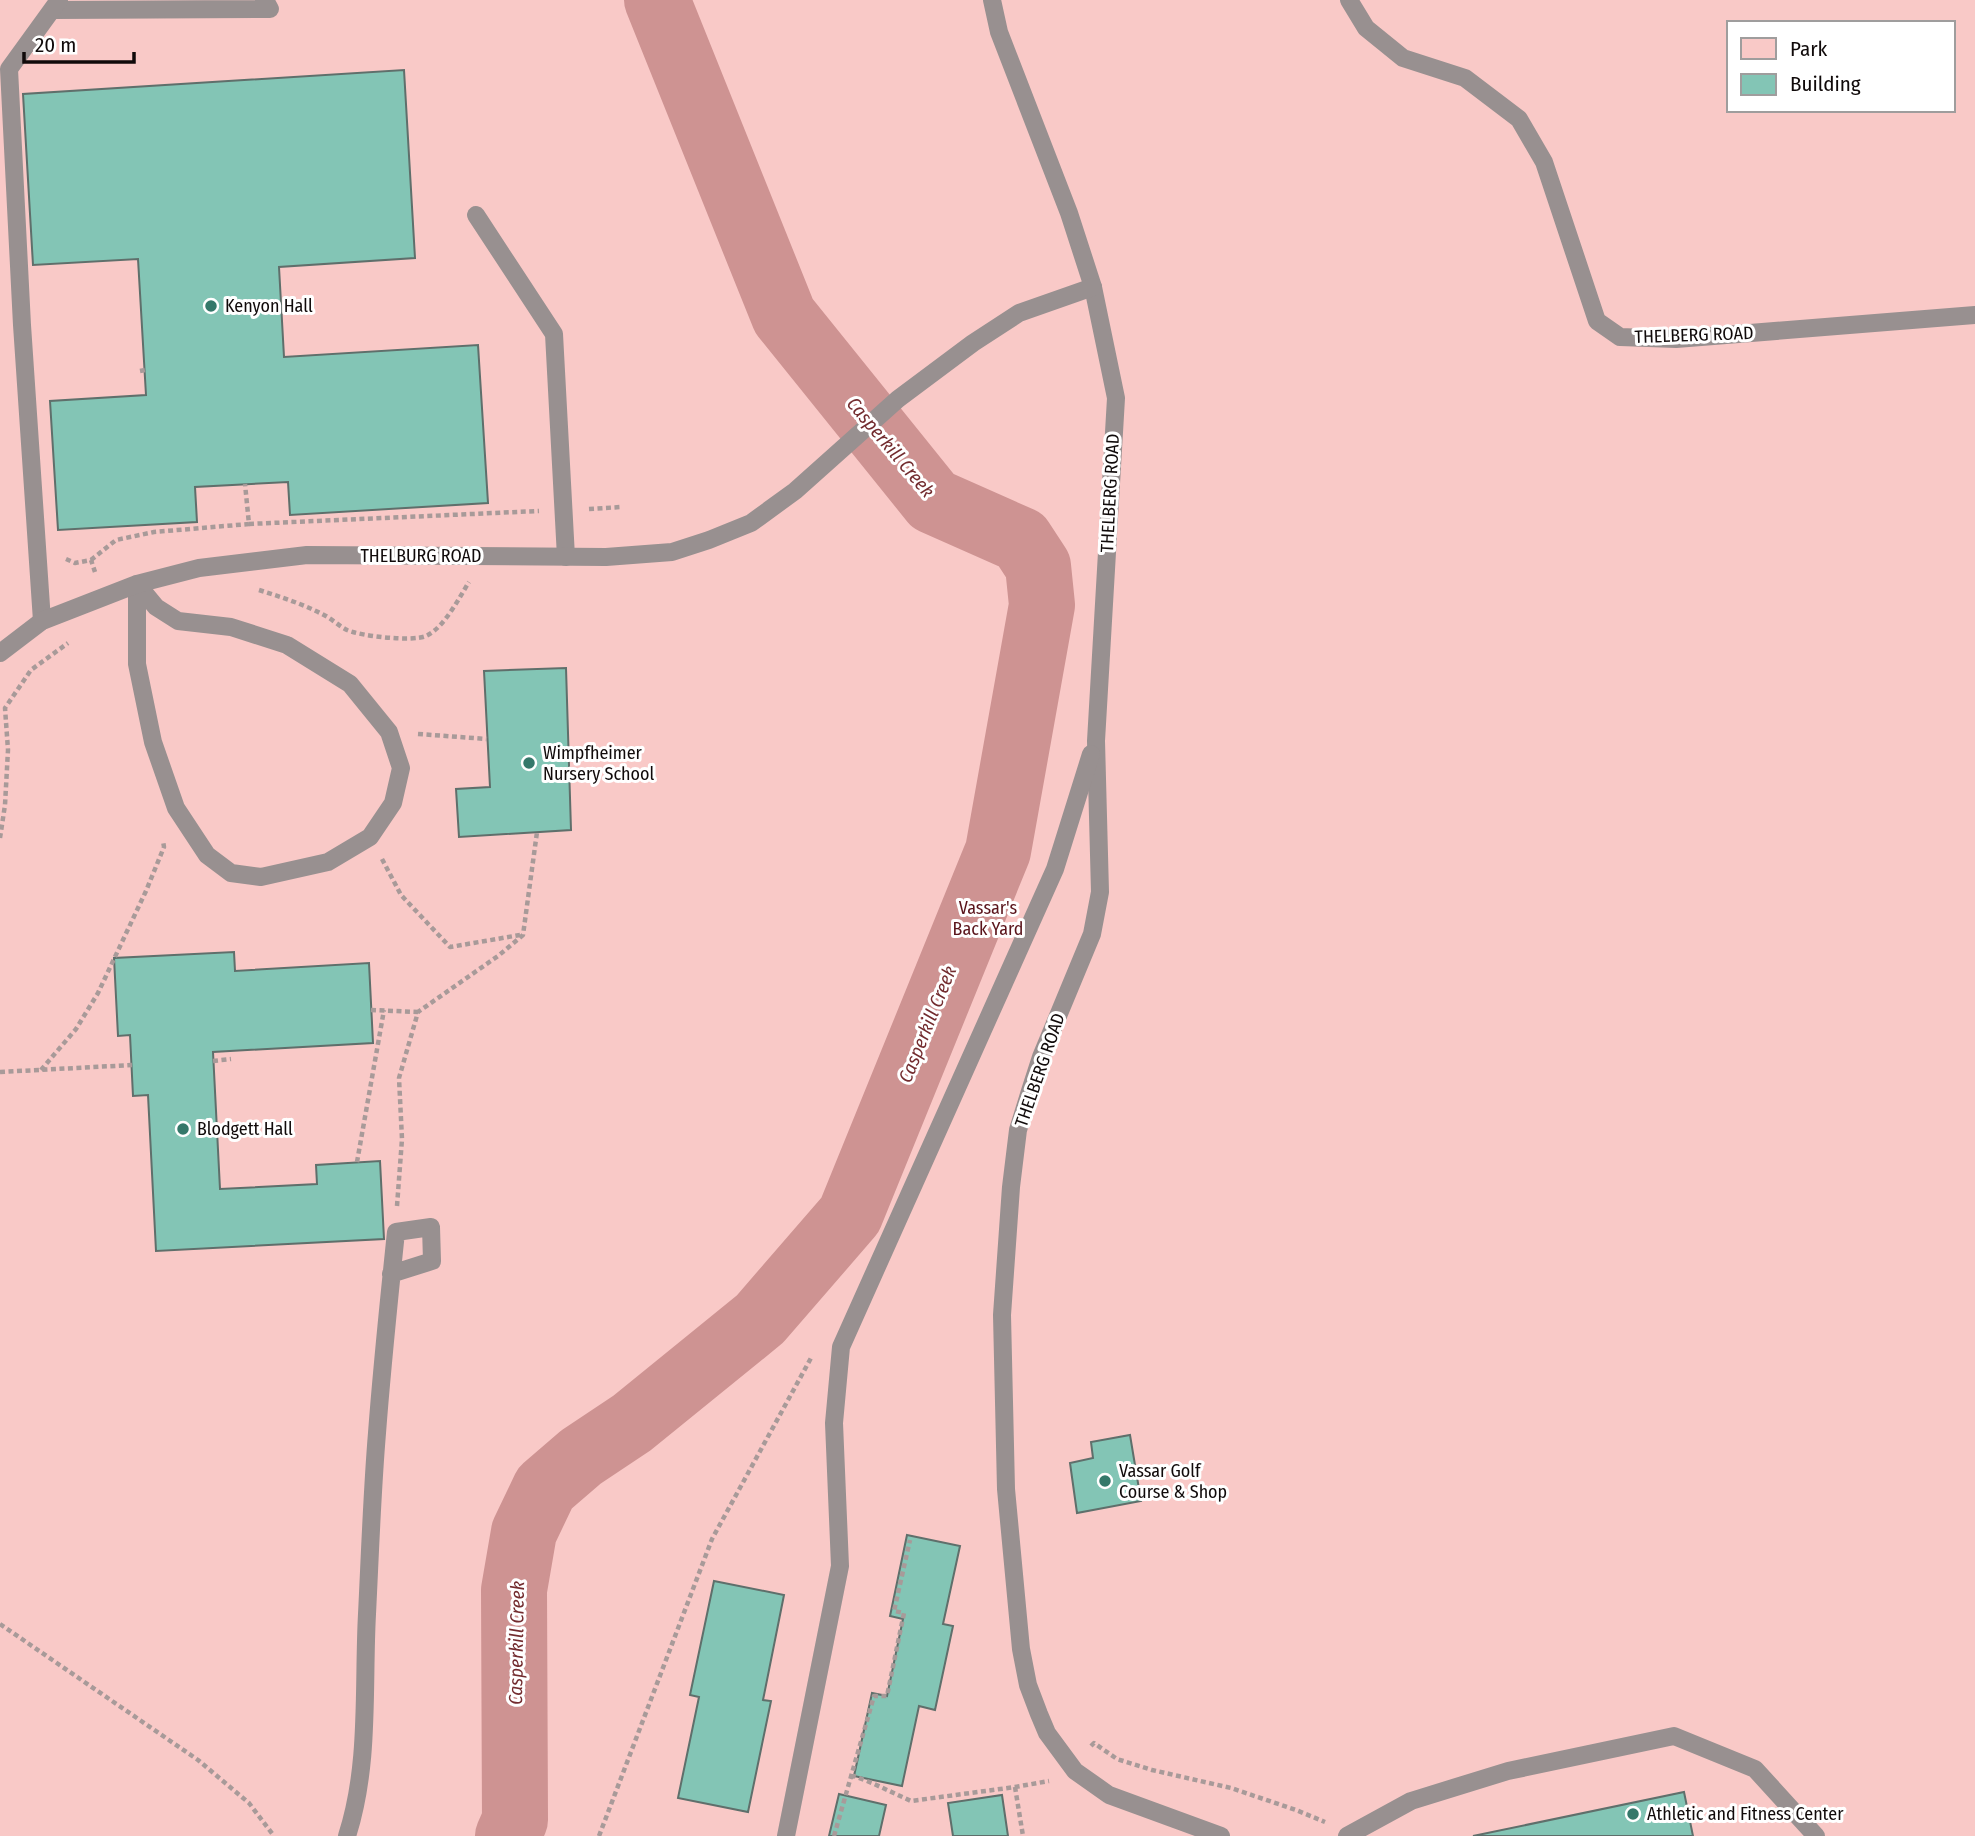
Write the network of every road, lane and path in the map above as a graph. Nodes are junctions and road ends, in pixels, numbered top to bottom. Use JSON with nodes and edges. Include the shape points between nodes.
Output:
{"nodes":[{"id":1,"x":265,"y":0,"type":"edge"},
{"id":2,"x":992,"y":0,"type":"edge"},
{"id":3,"x":1349,"y":0,"type":"edge"},
{"id":4,"x":56,"y":5,"type":"edge"},
{"id":5,"x":476,"y":215,"type":"dead end"},
{"id":6,"x":1093,"y":287,"type":"junction"},
{"id":7,"x":1975,"y":315,"type":"edge"},
{"id":8,"x":245,"y":484,"type":"dead end"},
{"id":9,"x":621,"y":507,"type":"dead end"},
{"id":10,"x":565,"y":510,"type":"junction"},
{"id":11,"x":249,"y":524,"type":"junction"},
{"id":12,"x":61,"y":554,"type":"dead end"},
{"id":13,"x":566,"y":557,"type":"junction"},
{"id":14,"x":91,"y":560,"type":"junction"},
{"id":15,"x":470,"y":581,"type":"dead end"},
{"id":16,"x":137,"y":584,"type":"junction"},
{"id":17,"x":258,"y":590,"type":"dead end"},
{"id":18,"x":104,"y":597,"type":"junction"},
{"id":19,"x":42,"y":621,"type":"junction"},
{"id":20,"x":73,"y":640,"type":"dead end"},
{"id":21,"x":0,"y":653,"type":"edge"},
{"id":22,"x":389,"y":732,"type":"junction"},
{"id":23,"x":487,"y":738,"type":"dead end"},
{"id":24,"x":1096,"y":741,"type":"junction"},
{"id":25,"x":537,"y":832,"type":"dead end"},
{"id":26,"x":163,"y":835,"type":"dead end"},
{"id":27,"x":370,"y":837,"type":"junction"},
{"id":28,"x":0,"y":838,"type":"edge"},
{"id":29,"x":523,"y":935,"type":"junction"},
{"id":30,"x":371,"y":1010,"type":"dead end"},
{"id":31,"x":384,"y":1010,"type":"junction"},
{"id":32,"x":418,"y":1012,"type":"junction"},
{"id":33,"x":231,"y":1059,"type":"dead end"},
{"id":34,"x":213,"y":1060,"type":"dead end"},
{"id":35,"x":132,"y":1065,"type":"dead end"},
{"id":36,"x":41,"y":1070,"type":"junction"},
{"id":37,"x":0,"y":1072,"type":"edge"},
{"id":38,"x":358,"y":1162,"type":"dead end"},
{"id":39,"x":396,"y":1231,"type":"junction"},
{"id":40,"x":391,"y":1274,"type":"junction"},
{"id":41,"x":813,"y":1354,"type":"dead end"},
{"id":42,"x":910,"y":1540,"type":"dead end"},
{"id":43,"x":0,"y":1624,"type":"edge"},
{"id":44,"x":1015,"y":1787,"type":"dead end"},
{"id":45,"x":274,"y":1836,"type":"edge"},
{"id":46,"x":347,"y":1836,"type":"edge"},
{"id":47,"x":599,"y":1836,"type":"edge"},
{"id":48,"x":786,"y":1836,"type":"edge"},
{"id":49,"x":834,"y":1836,"type":"edge"},
{"id":50,"x":1023,"y":1836,"type":"edge"},
{"id":51,"x":1221,"y":1836,"type":"edge"},
{"id":52,"x":1347,"y":1836,"type":"edge"},
{"id":53,"x":1816,"y":1836,"type":"edge"}],
"edges":[{"from":1,"to":4,"type":"lane","via":[[270,9]]},
{"from":2,"to":6,"type":"lane","name":"THELBERG ROAD","via":[[999,32]]},
{"from":3,"to":7,"type":"lane","name":"THELBERG ROAD","via":[[1366,28],[1403,58],[1465,78],[1519,119],[1544,162],[1597,321],[1620,337],[1676,339]]},
{"from":4,"to":19,"type":"lane","via":[[9,69]]},
{"from":5,"to":10,"type":"lane","via":[[554,334]]},
{"from":6,"to":13,"type":"lane","name":"THELBURG ROAD","via":[[1020,313],[973,343],[898,399],[795,491],[751,523],[672,552]]},
{"from":6,"to":24,"type":"lane","name":"THELBERG ROAD","via":[[1115,398]]},
{"from":8,"to":11,"type":"path"},
{"from":9,"to":10,"type":"path"},
{"from":10,"to":11,"type":"path"},
{"from":10,"to":13,"type":"lane"},
{"from":11,"to":14,"type":"path","via":[[116,540]]},
{"from":12,"to":14,"type":"path","via":[[75,563]]},
{"from":13,"to":16,"type":"lane","name":"THELBURG ROAD","via":[[307,555],[199,568]]},
{"from":14,"to":18,"type":"path"},
{"from":15,"to":17,"type":"path","via":[[440,625],[425,636],[400,638],[347,630],[325,615]]},
{"from":16,"to":18,"type":"lane","name":"THELBURG ROAD"},
{"from":16,"to":22,"type":"lane","via":[[156,607],[178,621],[231,627],[287,645],[350,684]]},
{"from":16,"to":27,"type":"lane","via":[[136,664],[153,742],[176,808],[206,855],[231,873],[261,877],[328,862]]},
{"from":18,"to":19,"type":"lane","name":"THELBURG ROAD"},
{"from":19,"to":21,"type":"lane","name":"THELBURG ROAD"},
{"from":20,"to":28,"type":"path","via":[[31,670],[5,708],[8,750]]},
{"from":22,"to":23,"type":"path"},
{"from":22,"to":27,"type":"lane","via":[[401,768],[393,803]]},
{"from":24,"to":48,"type":"lane","via":[[1055,869],[841,1347],[834,1423],[840,1566]]},
{"from":24,"to":51,"type":"lane","name":"THELBERG ROAD","via":[[1100,892],[1092,934],[1030,1091],[1018,1130],[1011,1187],[1002,1315],[1006,1489],[1021,1649],[1027,1685],[1043,1724],[1075,1771],[1109,1794]]},
{"from":25,"to":29,"type":"path"},
{"from":26,"to":36,"type":"path","via":[[146,891],[97,993],[76,1028]]},
{"from":27,"to":29,"type":"path","via":[[401,895],[450,947]]},
{"from":29,"to":32,"type":"path"},
{"from":30,"to":31,"type":"path"},
{"from":31,"to":32,"type":"path"},
{"from":31,"to":38,"type":"path"},
{"from":32,"to":39,"type":"path","via":[[399,1078],[402,1139]]},
{"from":33,"to":34,"type":"path"},
{"from":35,"to":36,"type":"path"},
{"from":36,"to":37,"type":"path"},
{"from":39,"to":40,"type":"lane"},
{"from":39,"to":40,"type":"lane","via":[[431,1227],[432,1261]]},
{"from":40,"to":46,"type":"lane","via":[[377,1433],[365,1734]]},
{"from":41,"to":47,"type":"path","via":[[712,1539]]},
{"from":42,"to":49,"type":"path","via":[[894,1611],[904,1613],[887,1696],[874,1696]]},
{"from":43,"to":45,"type":"path","via":[[198,1760],[249,1803]]},
{"from":44,"to":50,"type":"path"},
{"from":52,"to":53,"type":"lane","via":[[1411,1801],[1508,1772],[1674,1736],[1755,1769]]}]}
